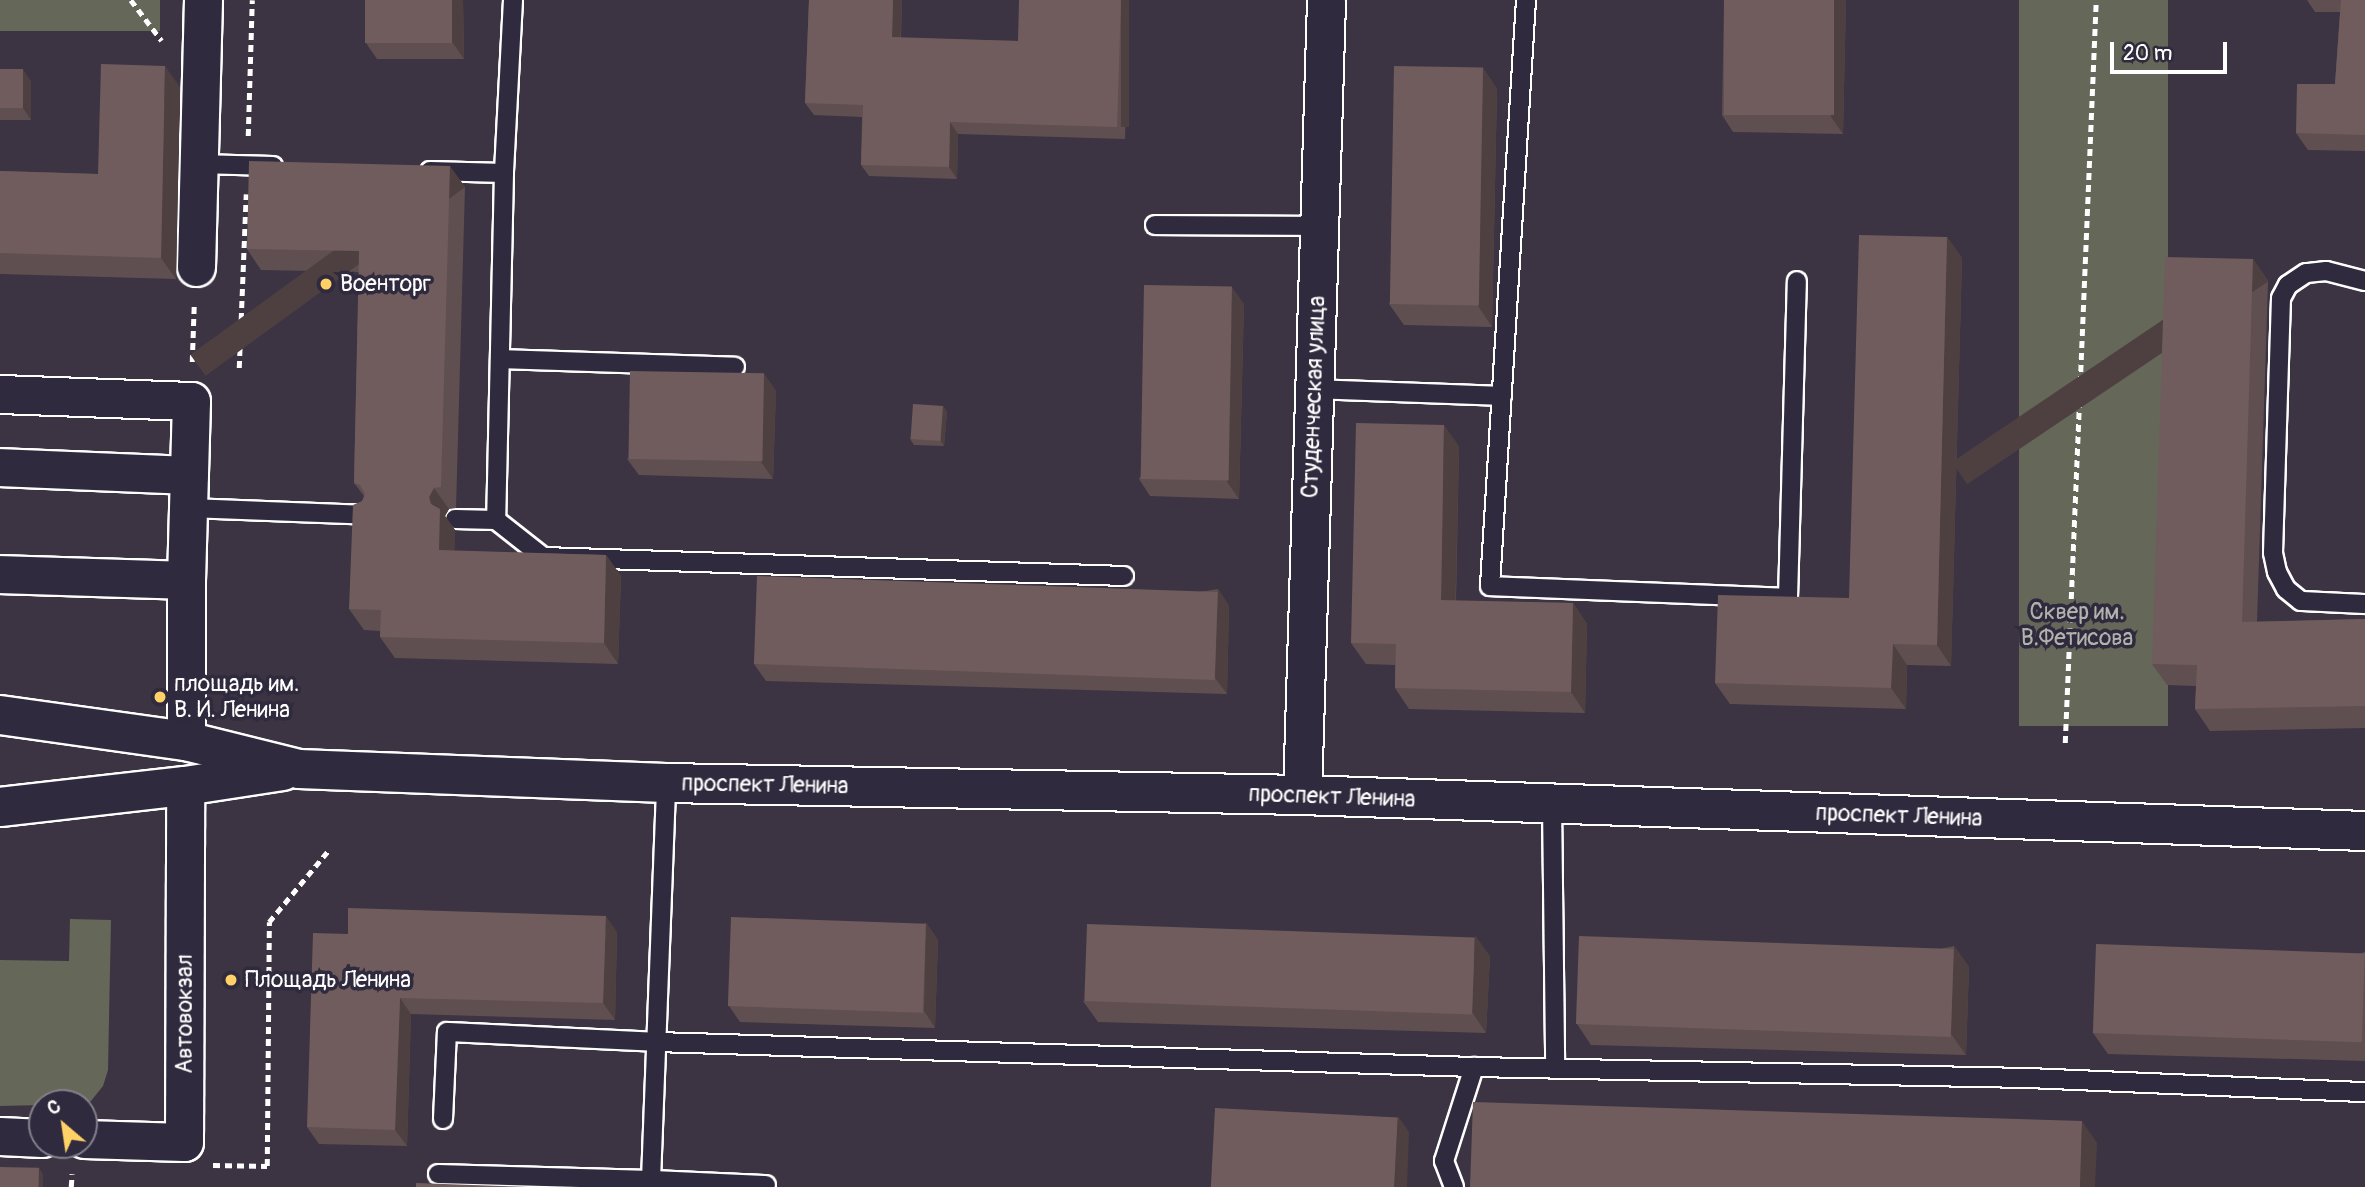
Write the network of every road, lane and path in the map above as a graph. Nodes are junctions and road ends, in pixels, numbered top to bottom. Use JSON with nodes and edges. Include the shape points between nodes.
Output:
{"nodes":[{"id":1,"x":203,"y":0,"type":"edge"},
{"id":2,"x":513,"y":0,"type":"edge"},
{"id":3,"x":1326,"y":0,"type":"edge"},
{"id":4,"x":1526,"y":0,"type":"edge"},
{"id":5,"x":2096,"y":0,"type":"edge"},
{"id":6,"x":198,"y":164,"type":"junction"},
{"id":7,"x":288,"y":166,"type":"edge"},
{"id":8,"x":409,"y":170,"type":"edge"},
{"id":9,"x":504,"y":173,"type":"junction"},
{"id":10,"x":1155,"y":225,"type":"dead end"},
{"id":11,"x":1321,"y":226,"type":"junction"},
{"id":12,"x":195,"y":267,"type":"joint"},
{"id":13,"x":1797,"y":281,"type":"dead end"},
{"id":14,"x":2365,"y":281,"type":"edge"},
{"id":15,"x":500,"y":359,"type":"junction"},
{"id":16,"x":735,"y":367,"type":"dead end"},
{"id":17,"x":1314,"y":389,"type":"junction"},
{"id":18,"x":0,"y":394,"type":"edge"},
{"id":19,"x":1502,"y":396,"type":"junction"},
{"id":20,"x":191,"y":401,"type":"junction"},
{"id":21,"x":0,"y":467,"type":"edge"},
{"id":22,"x":189,"y":492,"type":"junction"},
{"id":23,"x":368,"y":515,"type":"edge"},
{"id":24,"x":455,"y":519,"type":"dead end"},
{"id":25,"x":496,"y":520,"type":"junction"},
{"id":26,"x":0,"y":574,"type":"edge"},
{"id":27,"x":1124,"y":576,"type":"dead end"},
{"id":28,"x":186,"y":580,"type":"junction"},
{"id":29,"x":2365,"y":604,"type":"edge"},
{"id":30,"x":0,"y":715,"type":"edge"},
{"id":31,"x":186,"y":741,"type":"junction"},
{"id":32,"x":2065,"y":743,"type":"dead end"},
{"id":33,"x":299,"y":768,"type":"junction"},
{"id":34,"x":666,"y":783,"type":"junction"},
{"id":35,"x":185,"y":786,"type":"junction"},
{"id":36,"x":1302,"y":795,"type":"junction"},
{"id":37,"x":1552,"y":804,"type":"junction"},
{"id":38,"x":0,"y":807,"type":"edge"},
{"id":39,"x":2365,"y":831,"type":"edge"},
{"id":40,"x":328,"y":851,"type":"dead end"},
{"id":41,"x":656,"y":1042,"type":"junction"},
{"id":42,"x":1474,"y":1067,"type":"junction"},
{"id":43,"x":1555,"y":1068,"type":"junction"},
{"id":44,"x":2365,"y":1091,"type":"edge"},
{"id":45,"x":443,"y":1119,"type":"dead end"},
{"id":46,"x":0,"y":1136,"type":"edge"},
{"id":47,"x":28,"y":1137,"type":"edge"},
{"id":48,"x":98,"y":1148,"type":"edge"},
{"id":49,"x":76,"y":1159,"type":"edge"},
{"id":50,"x":211,"y":1164,"type":"dead end"},
{"id":51,"x":438,"y":1174,"type":"dead end"},
{"id":52,"x":651,"y":1180,"type":"junction"},
{"id":53,"x":766,"y":1185,"type":"dead end"},
{"id":54,"x":71,"y":1187,"type":"edge"},
{"id":55,"x":1454,"y":1187,"type":"edge"}],
"edges":[{"from":1,"to":6,"type":"street"},
{"from":2,"to":9,"type":"lane"},
{"from":3,"to":11,"type":"street","name":"Студенческая улица"},
{"from":4,"to":19,"type":"lane"},
{"from":5,"to":32,"type":"path"},
{"from":6,"to":7,"type":"lane"},
{"from":6,"to":12,"type":"street"},
{"from":8,"to":9,"type":"lane"},
{"from":9,"to":15,"type":"lane"},
{"from":10,"to":11,"type":"lane"},
{"from":11,"to":17,"type":"street","name":"Студенческая улица"},
{"from":12,"to":20,"type":"path"},
{"from":13,"to":19,"type":"lane","via":[[1788,597],[1490,586]]},
{"from":14,"to":29,"type":"lane","via":[[2326,271],[2306,273],[2288,285],[2281,298],[2273,553],[2286,589],[2301,601]]},
{"from":15,"to":16,"type":"lane"},
{"from":15,"to":25,"type":"lane"},
{"from":17,"to":19,"type":"lane"},
{"from":17,"to":36,"type":"street","name":"Студенческая улица"},
{"from":18,"to":20,"type":"street"},
{"from":20,"to":22,"type":"street"},
{"from":21,"to":22,"type":"street"},
{"from":22,"to":23,"type":"lane"},
{"from":22,"to":28,"type":"street"},
{"from":24,"to":25,"type":"lane"},
{"from":25,"to":27,"type":"lane","via":[[543,557]]},
{"from":26,"to":28,"type":"street"},
{"from":28,"to":31,"type":"street"},
{"from":30,"to":31,"type":"street","name":"проспект Ленина"},
{"from":31,"to":33,"type":"street","name":"проспект Ленина"},
{"from":31,"to":35,"type":"street"},
{"from":33,"to":34,"type":"street","name":"проспект Ленина"},
{"from":33,"to":35,"type":"street","name":"проспект Ленина"},
{"from":34,"to":36,"type":"street","name":"проспект Ленина"},
{"from":34,"to":41,"type":"lane"},
{"from":35,"to":38,"type":"street","name":"проспект Ленина"},
{"from":35,"to":48,"type":"street","name":"Автовокзал","via":[[184,1142]]},
{"from":36,"to":37,"type":"street","name":"проспект Ленина"},
{"from":37,"to":39,"type":"street","name":"проспект Ленина"},
{"from":37,"to":43,"type":"lane"},
{"from":40,"to":50,"type":"path","via":[[269,922],[267,1166]]},
{"from":41,"to":42,"type":"lane"},
{"from":41,"to":45,"type":"lane","via":[[447,1032]]},
{"from":41,"to":52,"type":"lane"},
{"from":42,"to":43,"type":"lane"},
{"from":42,"to":55,"type":"lane","via":[[1444,1161]]},
{"from":43,"to":44,"type":"lane"},
{"from":46,"to":47,"type":"street"},
{"from":49,"to":54,"type":"path"},
{"from":51,"to":52,"type":"lane"},
{"from":52,"to":53,"type":"lane"}]}
